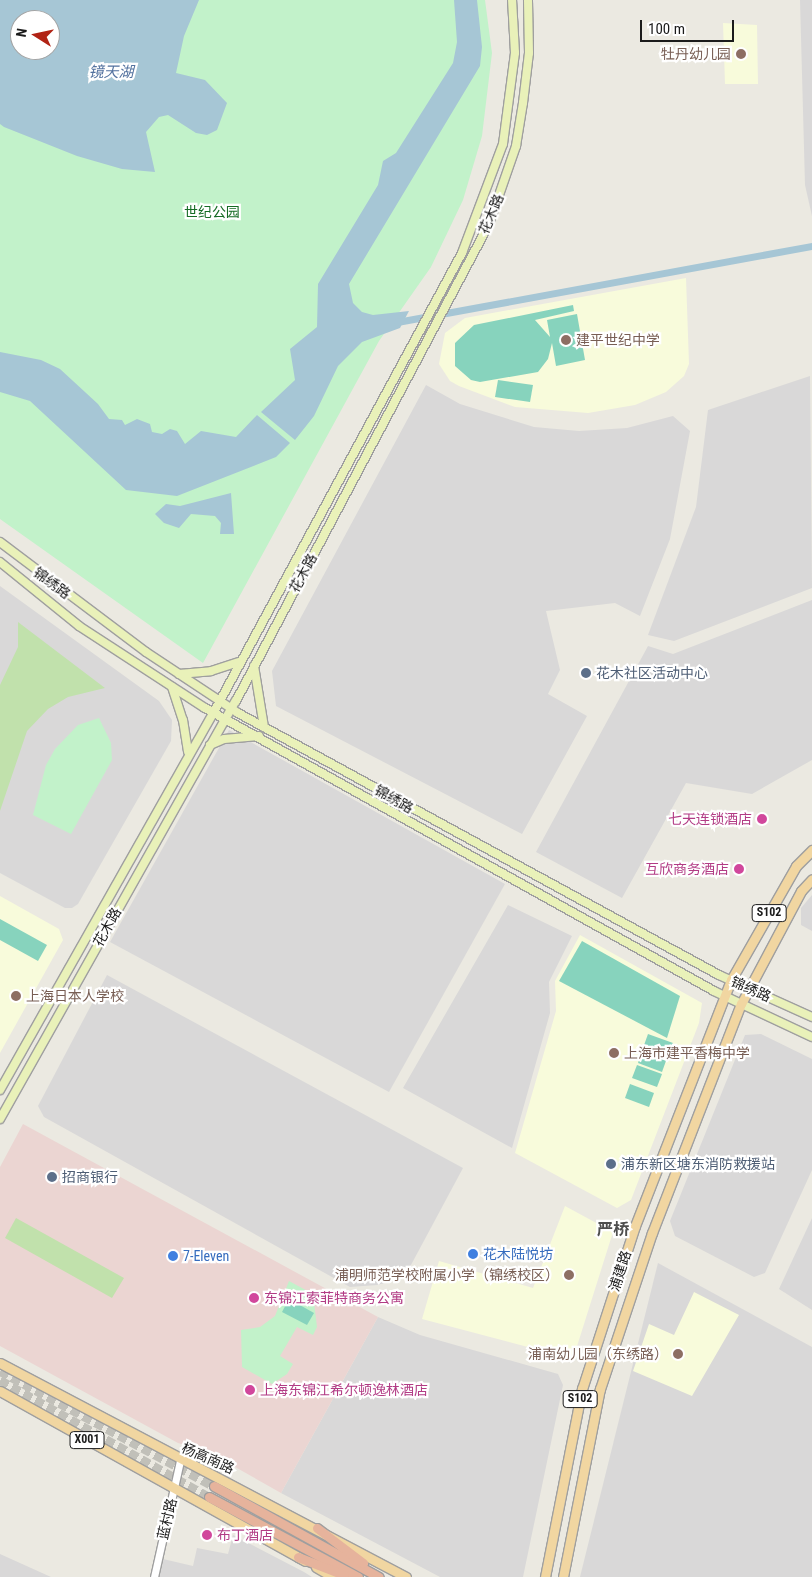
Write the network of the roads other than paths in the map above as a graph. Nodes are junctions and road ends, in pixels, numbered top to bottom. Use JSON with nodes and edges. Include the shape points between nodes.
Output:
{"nodes":[{"id":1,"x":512,"y":0,"type":"edge"},
{"id":2,"x":528,"y":0,"type":"edge"},
{"id":3,"x":0,"y":542,"type":"edge"},
{"id":4,"x":0,"y":562,"type":"edge"},
{"id":5,"x":239,"y":662,"type":"junction"},
{"id":6,"x":254,"y":666,"type":"junction"},
{"id":7,"x":179,"y":674,"type":"junction"},
{"id":8,"x":172,"y":687,"type":"junction"},
{"id":9,"x":219,"y":701,"type":"junction"},
{"id":10,"x":231,"y":708,"type":"junction"},
{"id":11,"x":214,"y":712,"type":"junction"},
{"id":12,"x":226,"y":718,"type":"junction"},
{"id":13,"x":264,"y":727,"type":"junction"},
{"id":14,"x":258,"y":736,"type":"junction"},
{"id":15,"x":210,"y":745,"type":"junction"},
{"id":16,"x":188,"y":752,"type":"junction"},
{"id":17,"x":812,"y":850,"type":"edge"},
{"id":18,"x":812,"y":879,"type":"edge"},
{"id":19,"x":730,"y":980,"type":"junction"},
{"id":20,"x":748,"y":988,"type":"junction"},
{"id":21,"x":726,"y":996,"type":"junction"},
{"id":22,"x":741,"y":1004,"type":"junction"},
{"id":23,"x":812,"y":1017,"type":"edge"},
{"id":24,"x":812,"y":1038,"type":"edge"},
{"id":25,"x":0,"y":1090,"type":"edge"},
{"id":26,"x":0,"y":1119,"type":"edge"},
{"id":27,"x":0,"y":1362,"type":"edge"},
{"id":28,"x":0,"y":1391,"type":"edge"},
{"id":29,"x":180,"y":1461,"type":"junction"},
{"id":30,"x":214,"y":1486,"type":"tunnel mouth"},
{"id":31,"x":174,"y":1488,"type":"junction"},
{"id":32,"x":209,"y":1497,"type":"tunnel mouth"},
{"id":33,"x":318,"y":1528,"type":"junction"},
{"id":34,"x":298,"y":1557,"type":"junction"},
{"id":35,"x":154,"y":1577,"type":"edge"},
{"id":36,"x":333,"y":1577,"type":"edge"},
{"id":37,"x":349,"y":1577,"type":"edge"},
{"id":38,"x":358,"y":1577,"type":"edge"},
{"id":39,"x":380,"y":1577,"type":"edge"},
{"id":40,"x":406,"y":1577,"type":"edge"},
{"id":41,"x":545,"y":1577,"type":"edge"},
{"id":42,"x":563,"y":1577,"type":"edge"}],
"edges":[{"from":1,"to":5,"type":"main road","name":"花木路","via":[[515,52],[503,144],[478,218]]},
{"from":2,"to":6,"type":"main road","name":"花木路","via":[[529,53],[516,146],[489,224]]},
{"from":3,"to":7,"type":"main road","name":"锦绣路"},
{"from":4,"to":8,"type":"main road","name":"锦绣路","via":[[79,626]]},
{"from":5,"to":7,"type":"main road","via":[[211,671]]},
{"from":5,"to":9,"type":"main road","name":"花木路"},
{"from":6,"to":10,"type":"main road","name":"花木路"},
{"from":6,"to":13,"type":"main road"},
{"from":7,"to":9,"type":"main road","name":"锦绣路"},
{"from":8,"to":11,"type":"main road","name":"锦绣路"},
{"from":8,"to":16,"type":"main road","via":[[183,720]]},
{"from":9,"to":10,"type":"main road","name":"锦绣路"},
{"from":9,"to":11,"type":"main road","name":"花木路"},
{"from":10,"to":12,"type":"main road","name":"花木路"},
{"from":10,"to":13,"type":"main road","name":"锦绣路"},
{"from":11,"to":12,"type":"main road","name":"锦绣路"},
{"from":11,"to":16,"type":"main road","name":"花木路"},
{"from":12,"to":14,"type":"main road","name":"锦绣路"},
{"from":12,"to":15,"type":"main road","name":"花木路"},
{"from":13,"to":19,"type":"main road","name":"锦绣路"},
{"from":14,"to":15,"type":"main road","via":[[224,739]]},
{"from":14,"to":21,"type":"main road","name":"锦绣路"},
{"from":15,"to":26,"type":"main road","name":"花木路"},
{"from":16,"to":25,"type":"main road","name":"花木路"},
{"from":17,"to":19,"type":"main road","name":"浦建路","number":"S102","via":[[796,866]]},
{"from":18,"to":20,"type":"main road","name":"浦建路","number":"S102","via":[[801,891]]},
{"from":19,"to":20,"type":"main road","name":"锦绣路"},
{"from":19,"to":21,"type":"main road","name":"浦建路","number":"S102"},
{"from":20,"to":22,"type":"main road","name":"浦建路","number":"S102"},
{"from":20,"to":23,"type":"main road","name":"锦绣路"},
{"from":21,"to":22,"type":"main road","name":"锦绣路"},
{"from":21,"to":41,"type":"main road","name":"浦建路","number":"S102","via":[[635,1226],[585,1380]]},
{"from":22,"to":24,"type":"main road","name":"锦绣路"},
{"from":22,"to":42,"type":"main road","name":"浦建路","number":"S102","via":[[652,1233],[600,1389]]},
{"from":27,"to":29,"type":"main road","name":"杨高南路","number":"X001"},
{"from":28,"to":31,"type":"main road","number":"X001"},
{"from":29,"to":31,"type":"street","name":"蓝村路"},
{"from":29,"to":33,"type":"main road","name":"杨高南路","number":"X001","via":[[208,1470]]},
{"from":30,"to":39,"type":"highway","name":"杨高南路"},
{"from":31,"to":34,"type":"main road","number":"X001"},
{"from":31,"to":35,"type":"street","name":"蓝村路"},
{"from":32,"to":38,"type":"highway"},
{"from":33,"to":39,"type":"highway"},
{"from":33,"to":40,"type":"main road","name":"杨高南路","number":"X001"},
{"from":34,"to":36,"type":"main road","number":"X001"},
{"from":34,"to":37,"type":"highway"}]}
